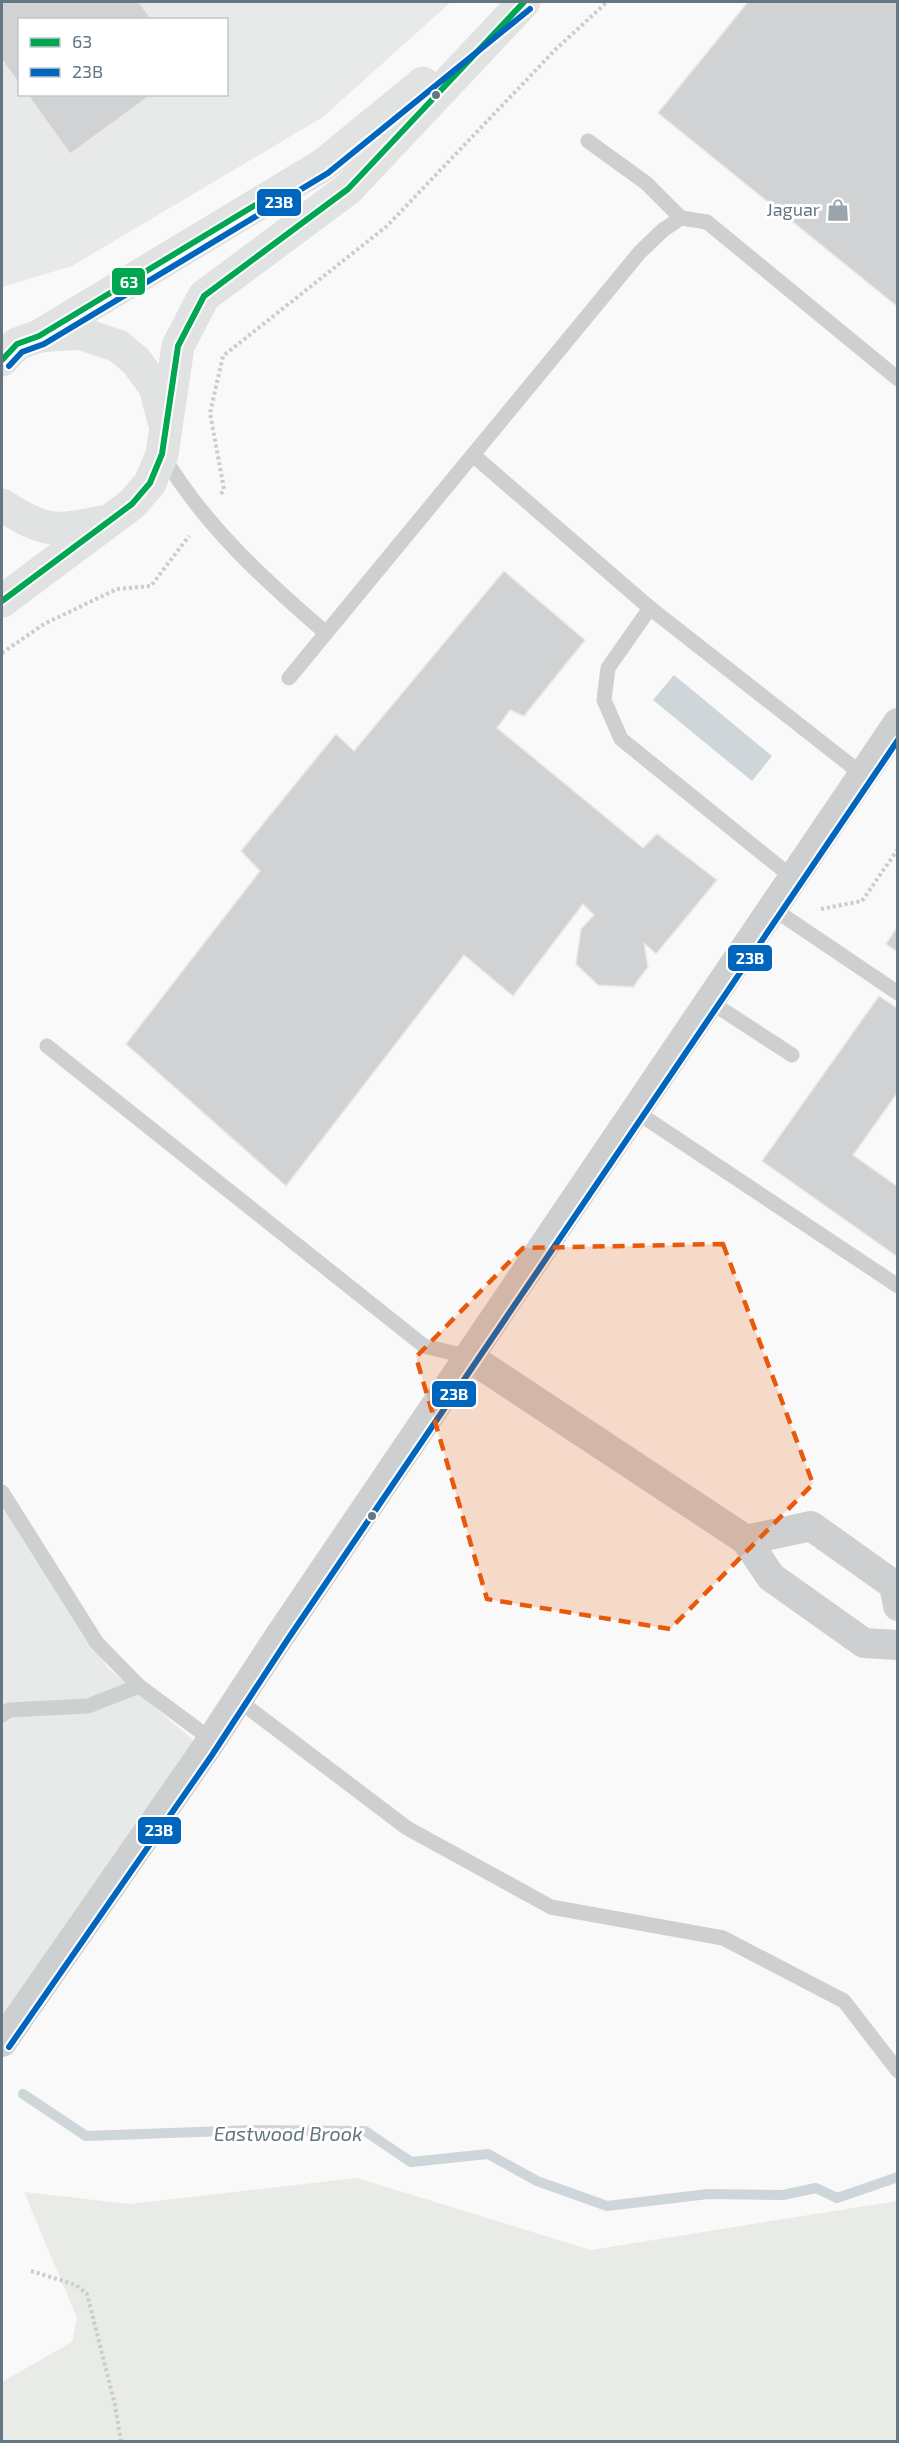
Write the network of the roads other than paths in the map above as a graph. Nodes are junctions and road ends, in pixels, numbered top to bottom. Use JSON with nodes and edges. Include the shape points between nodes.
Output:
{"nodes":[{"id":1,"x":523,"y":2,"type":"edge"},
{"id":2,"x":588,"y":141,"type":"dead end"},
{"id":3,"x":681,"y":218,"type":"junction"},
{"id":4,"x":15,"y":345,"type":"edge"},
{"id":5,"x":897,"y":379,"type":"edge"},
{"id":6,"x":164,"y":441,"type":"junction"},
{"id":7,"x":473,"y":455,"type":"junction"},
{"id":8,"x":2,"y":505,"type":"edge"},
{"id":9,"x":109,"y":520,"type":"junction"},
{"id":10,"x":2,"y":601,"type":"edge"},
{"id":11,"x":650,"y":608,"type":"junction"},
{"id":12,"x":326,"y":633,"type":"junction"},
{"id":13,"x":289,"y":678,"type":"dead end"},
{"id":14,"x":897,"y":723,"type":"edge"},
{"id":15,"x":863,"y":775,"type":"junction"},
{"id":16,"x":793,"y":878,"type":"junction"},
{"id":17,"x":772,"y":908,"type":"junction"},
{"id":18,"x":897,"y":993,"type":"edge"},
{"id":19,"x":710,"y":1001,"type":"junction"},
{"id":20,"x":47,"y":1046,"type":"dead end"},
{"id":21,"x":792,"y":1056,"type":"dead end"},
{"id":22,"x":635,"y":1110,"type":"junction"},
{"id":23,"x":897,"y":1286,"type":"edge"},
{"id":24,"x":469,"y":1357,"type":"junction"},
{"id":25,"x":2,"y":1492,"type":"edge"},
{"id":26,"x":746,"y":1540,"type":"junction"},
{"id":27,"x":897,"y":1606,"type":"edge"},
{"id":28,"x":897,"y":1645,"type":"edge"},
{"id":29,"x":139,"y":1686,"type":"junction"},
{"id":30,"x":238,"y":1700,"type":"junction"},
{"id":31,"x":2,"y":1714,"type":"edge"},
{"id":32,"x":212,"y":1740,"type":"junction"},
{"id":33,"x":2,"y":2042,"type":"edge"},
{"id":34,"x":897,"y":2071,"type":"edge"}],
"edges":[{"from":1,"to":4,"type":"main road","via":[[323,165]]},
{"from":1,"to":6,"type":"main road","via":[[348,189],[204,296],[178,346]]},
{"from":2,"to":3,"type":"lane","via":[[646,183]]},
{"from":3,"to":5,"type":"lane","via":[[707,222]]},
{"from":3,"to":7,"type":"lane","via":[[640,252]]},
{"from":4,"to":6,"type":"main road","via":[[79,333],[118,346],[136,361],[155,387],[163,409]]},
{"from":6,"to":9,"type":"main road","via":[[150,483],[132,504]]},
{"from":6,"to":12,"type":"lane","via":[[177,479],[205,515],[270,585]]},
{"from":7,"to":11,"type":"lane"},
{"from":7,"to":12,"type":"lane"},
{"from":8,"to":9,"type":"main road","via":[[27,521],[48,528],[69,530]]},
{"from":9,"to":10,"type":"main road"},
{"from":11,"to":15,"type":"lane"},
{"from":11,"to":16,"type":"lane","via":[[608,668],[604,700],[621,739]]},
{"from":12,"to":13,"type":"lane"},
{"from":14,"to":15,"type":"street"},
{"from":15,"to":16,"type":"street"},
{"from":16,"to":17,"type":"street"},
{"from":17,"to":18,"type":"lane"},
{"from":17,"to":19,"type":"street"},
{"from":19,"to":21,"type":"lane"},
{"from":19,"to":22,"type":"street"},
{"from":20,"to":24,"type":"lane","via":[[424,1346]]},
{"from":22,"to":23,"type":"lane"},
{"from":22,"to":24,"type":"street"},
{"from":24,"to":26,"type":"street"},
{"from":24,"to":30,"type":"street"},
{"from":25,"to":29,"type":"lane","via":[[97,1643]]},
{"from":26,"to":27,"type":"street","via":[[811,1526],[894,1585]]},
{"from":26,"to":28,"type":"street","via":[[771,1577],[864,1642]]},
{"from":29,"to":31,"type":"lane","via":[[88,1706],[9,1710]]},
{"from":29,"to":32,"type":"lane"},
{"from":30,"to":32,"type":"street"},
{"from":30,"to":34,"type":"lane","via":[[407,1828],[551,1907],[723,1938],[844,2001]]},
{"from":32,"to":33,"type":"street"}]}
